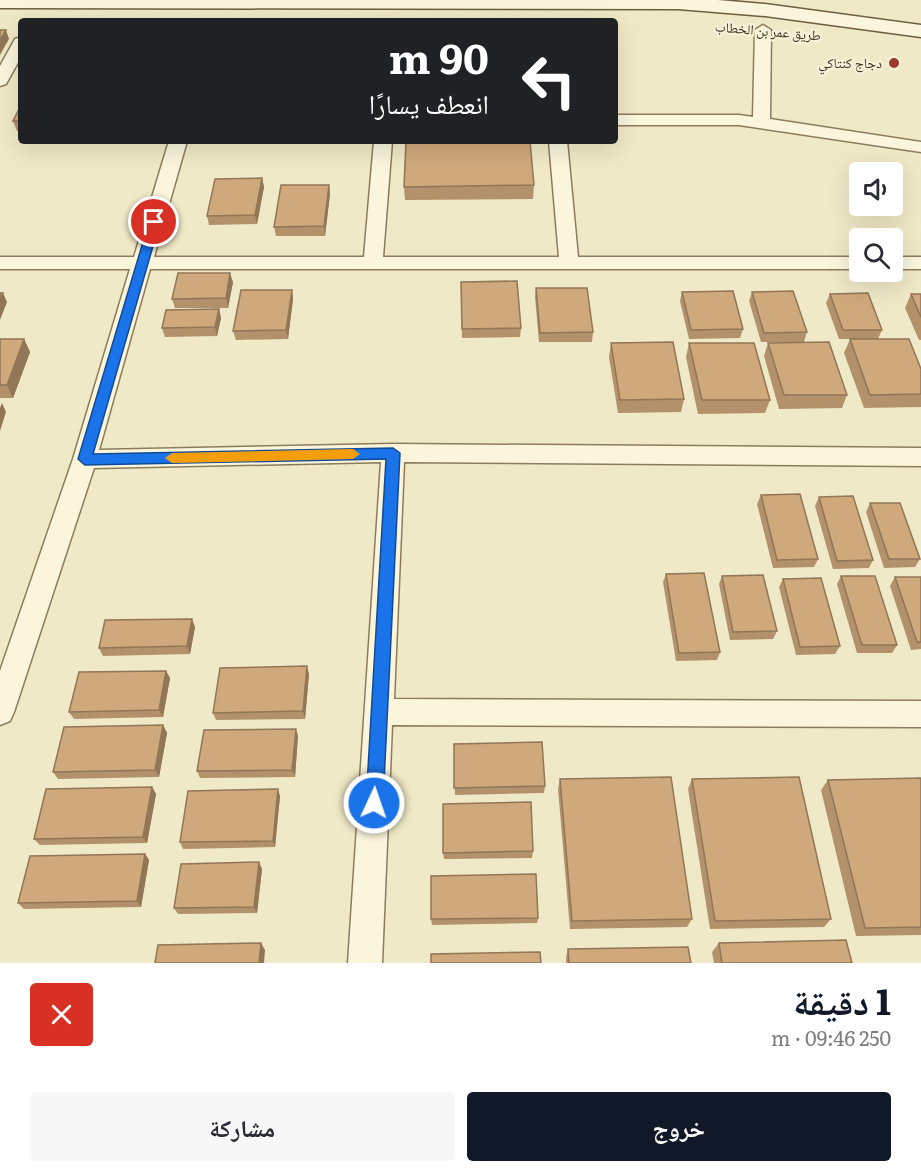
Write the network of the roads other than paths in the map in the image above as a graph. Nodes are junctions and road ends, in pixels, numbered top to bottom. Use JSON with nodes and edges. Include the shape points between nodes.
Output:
{"nodes":[{"id":1,"x":418,"y":0,"type":"edge"},
{"id":2,"x":124,"y":1,"type":"edge"},
{"id":3,"x":0,"y":2,"type":"edge"},
{"id":4,"x":741,"y":4,"type":"edge"},
{"id":5,"x":0,"y":22,"type":"edge"},
{"id":6,"x":18,"y":22,"type":"edge"},
{"id":7,"x":618,"y":22,"type":"edge"},
{"id":8,"x":763,"y":30,"type":"junction"},
{"id":9,"x":921,"y":30,"type":"edge"},
{"id":10,"x":18,"y":48,"type":"edge"},
{"id":11,"x":921,"y":50,"type":"edge"},
{"id":12,"x":0,"y":81,"type":"edge"},
{"id":13,"x":618,"y":120,"type":"edge"},
{"id":14,"x":761,"y":124,"type":"junction"},
{"id":15,"x":177,"y":144,"type":"edge"},
{"id":16,"x":383,"y":144,"type":"edge"},
{"id":17,"x":558,"y":144,"type":"edge"},
{"id":18,"x":921,"y":147,"type":"edge"},
{"id":19,"x":0,"y":262,"type":"edge"},
{"id":20,"x":142,"y":263,"type":"junction"},
{"id":21,"x":372,"y":263,"type":"junction"},
{"id":22,"x":569,"y":263,"type":"junction"},
{"id":23,"x":849,"y":263,"type":"edge"},
{"id":24,"x":903,"y":263,"type":"edge"},
{"id":25,"x":921,"y":263,"type":"edge"},
{"id":26,"x":393,"y":453,"type":"junction"},
{"id":27,"x":921,"y":456,"type":"edge"},
{"id":28,"x":85,"y":459,"type":"junction"},
{"id":29,"x":0,"y":712,"type":"edge"},
{"id":30,"x":379,"y":712,"type":"junction"},
{"id":31,"x":921,"y":714,"type":"edge"},
{"id":32,"x":366,"y":963,"type":"edge"}],
"edges":[{"from":1,"to":2,"type":"main road","name":"طريق عمر بن الخطاب"},
{"from":1,"to":4,"type":"main road","name":"طريق عمر بن الخطاب"},
{"from":2,"to":3,"type":"main road","name":"طريق عمر بن الخطاب"},
{"from":4,"to":9,"type":"main road","name":"طريق عمر بن الخطاب"},
{"from":5,"to":6,"type":"main road"},
{"from":7,"to":8,"type":"main road","name":"طريق عمر بن الخطاب"},
{"from":8,"to":11,"type":"main road","name":"طريق عمر بن الخطاب"},
{"from":8,"to":14,"type":"street"},
{"from":10,"to":12,"type":"street"},
{"from":13,"to":14,"type":"street","via":[[739,120]]},
{"from":14,"to":18,"type":"street"},
{"from":15,"to":20,"type":"street"},
{"from":16,"to":21,"type":"street"},
{"from":17,"to":22,"type":"street"},
{"from":19,"to":20,"type":"street"},
{"from":20,"to":21,"type":"street"},
{"from":20,"to":28,"type":"street"},
{"from":21,"to":22,"type":"street"},
{"from":22,"to":23,"type":"street"},
{"from":24,"to":25,"type":"street"},
{"from":26,"to":27,"type":"street"},
{"from":26,"to":28,"type":"street"},
{"from":26,"to":30,"type":"street"},
{"from":28,"to":29,"type":"street"},
{"from":30,"to":31,"type":"street"},
{"from":30,"to":32,"type":"street"}]}
